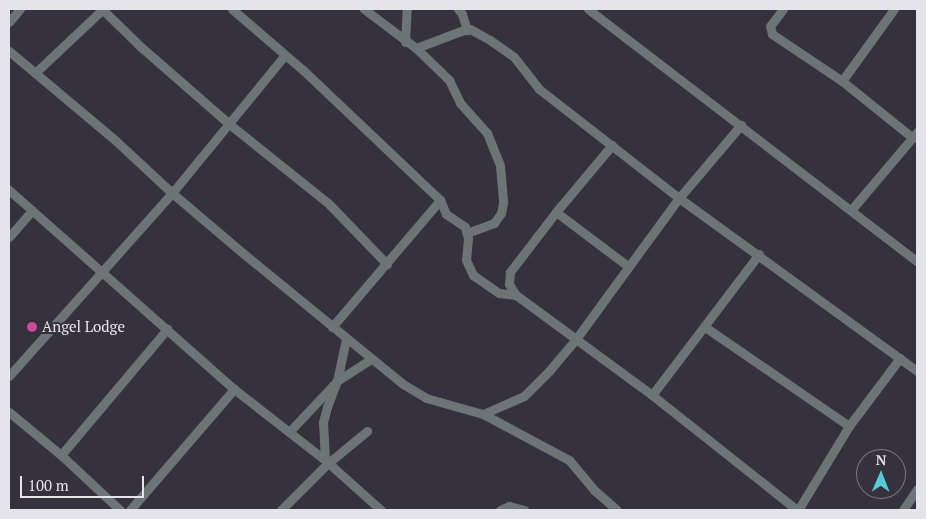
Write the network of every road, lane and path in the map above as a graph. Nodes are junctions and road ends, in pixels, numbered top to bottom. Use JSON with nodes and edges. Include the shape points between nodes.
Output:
{"nodes":[{"id":1,"x":20,"y":9,"type":"edge"},
{"id":2,"x":102,"y":9,"type":"edge"},
{"id":3,"x":232,"y":9,"type":"edge"},
{"id":4,"x":364,"y":9,"type":"edge"},
{"id":5,"x":407,"y":9,"type":"edge"},
{"id":6,"x":458,"y":9,"type":"edge"},
{"id":7,"x":588,"y":9,"type":"edge"},
{"id":8,"x":783,"y":9,"type":"edge"},
{"id":9,"x":894,"y":9,"type":"edge"},
{"id":10,"x":9,"y":22,"type":"edge"},
{"id":11,"x":467,"y":30,"type":"junction"},
{"id":12,"x":406,"y":42,"type":"junction"},
{"id":13,"x":416,"y":48,"type":"junction"},
{"id":14,"x":9,"y":51,"type":"edge"},
{"id":15,"x":285,"y":55,"type":"junction"},
{"id":16,"x":35,"y":73,"type":"junction"},
{"id":17,"x":842,"y":81,"type":"junction"},
{"id":18,"x":228,"y":123,"type":"junction"},
{"id":19,"x":741,"y":125,"type":"junction"},
{"id":20,"x":915,"y":135,"type":"edge"},
{"id":21,"x":612,"y":145,"type":"junction"},
{"id":22,"x":9,"y":190,"type":"edge"},
{"id":23,"x":172,"y":193,"type":"junction"},
{"id":24,"x":680,"y":198,"type":"junction"},
{"id":25,"x":440,"y":200,"type":"junction"},
{"id":26,"x":852,"y":209,"type":"junction"},
{"id":27,"x":32,"y":210,"type":"junction"},
{"id":28,"x":556,"y":212,"type":"junction"},
{"id":29,"x":467,"y":233,"type":"junction"},
{"id":30,"x":9,"y":237,"type":"edge"},
{"id":31,"x":759,"y":254,"type":"junction"},
{"id":32,"x":917,"y":261,"type":"edge"},
{"id":33,"x":387,"y":264,"type":"junction"},
{"id":34,"x":629,"y":267,"type":"junction"},
{"id":35,"x":101,"y":272,"type":"junction"},
{"id":36,"x":516,"y":295,"type":"junction"},
{"id":37,"x":332,"y":327,"type":"junction"},
{"id":38,"x":705,"y":327,"type":"junction"},
{"id":39,"x":167,"y":329,"type":"junction"},
{"id":40,"x":346,"y":339,"type":"junction"},
{"id":41,"x":576,"y":339,"type":"junction"},
{"id":42,"x":900,"y":358,"type":"junction"},
{"id":43,"x":371,"y":359,"type":"junction"},
{"id":44,"x":917,"y":371,"type":"edge"},
{"id":45,"x":9,"y":376,"type":"edge"},
{"id":46,"x":337,"y":381,"type":"junction"},
{"id":47,"x":234,"y":389,"type":"junction"},
{"id":48,"x":652,"y":395,"type":"junction"},
{"id":49,"x":9,"y":412,"type":"edge"},
{"id":50,"x":483,"y":414,"type":"junction"},
{"id":51,"x":849,"y":426,"type":"junction"},
{"id":52,"x":366,"y":431,"type":"dead end"},
{"id":53,"x":290,"y":432,"type":"junction"},
{"id":54,"x":61,"y":455,"type":"junction"},
{"id":55,"x":326,"y":462,"type":"junction"},
{"id":56,"x":917,"y":489,"type":"edge"},
{"id":57,"x":120,"y":510,"type":"edge"},
{"id":58,"x":130,"y":510,"type":"edge"},
{"id":59,"x":281,"y":510,"type":"edge"},
{"id":60,"x":380,"y":510,"type":"edge"},
{"id":61,"x":500,"y":510,"type":"edge"},
{"id":62,"x":524,"y":510,"type":"edge"},
{"id":63,"x":618,"y":510,"type":"edge"},
{"id":64,"x":797,"y":510,"type":"edge"},
{"id":65,"x":903,"y":510,"type":"edge"}],
"edges":[{"from":1,"to":10,"type":"street"},
{"from":2,"to":16,"type":"street"},
{"from":2,"to":18,"type":"street"},
{"from":3,"to":15,"type":"street"},
{"from":4,"to":12,"type":"street"},
{"from":5,"to":12,"type":"street"},
{"from":6,"to":11,"type":"street"},
{"from":7,"to":19,"type":"street"},
{"from":8,"to":17,"type":"street","via":[[770,26],[772,34]]},
{"from":9,"to":17,"type":"street"},
{"from":11,"to":13,"type":"street"},
{"from":11,"to":21,"type":"street","via":[[490,40],[514,57],[539,89]]},
{"from":12,"to":13,"type":"street"},
{"from":13,"to":29,"type":"street","via":[[449,80],[460,103],[487,133],[500,166],[501,213],[494,222]]},
{"from":14,"to":16,"type":"street"},
{"from":15,"to":18,"type":"street"},
{"from":15,"to":25,"type":"street"},
{"from":16,"to":23,"type":"street"},
{"from":17,"to":20,"type":"street"},
{"from":18,"to":23,"type":"street"},
{"from":18,"to":33,"type":"street","via":[[328,204]]},
{"from":19,"to":24,"type":"street"},
{"from":19,"to":26,"type":"street"},
{"from":20,"to":26,"type":"street"},
{"from":21,"to":24,"type":"street"},
{"from":21,"to":28,"type":"street"},
{"from":22,"to":27,"type":"street"},
{"from":23,"to":35,"type":"street"},
{"from":23,"to":37,"type":"street"},
{"from":24,"to":31,"type":"street"},
{"from":24,"to":34,"type":"street"},
{"from":25,"to":29,"type":"street","via":[[446,214],[465,227]]},
{"from":25,"to":33,"type":"street"},
{"from":26,"to":32,"type":"street"},
{"from":27,"to":30,"type":"street"},
{"from":27,"to":35,"type":"street"},
{"from":28,"to":34,"type":"street"},
{"from":28,"to":36,"type":"street","via":[[510,272],[508,284]]},
{"from":29,"to":36,"type":"street","via":[[466,260],[472,275],[499,294]]},
{"from":31,"to":38,"type":"street"},
{"from":31,"to":42,"type":"street"},
{"from":33,"to":37,"type":"street"},
{"from":34,"to":41,"type":"street"},
{"from":35,"to":39,"type":"street"},
{"from":35,"to":45,"type":"street"},
{"from":36,"to":41,"type":"street"},
{"from":37,"to":40,"type":"street"},
{"from":38,"to":48,"type":"street"},
{"from":38,"to":51,"type":"street"},
{"from":39,"to":47,"type":"street"},
{"from":39,"to":54,"type":"street"},
{"from":40,"to":43,"type":"street"},
{"from":40,"to":46,"type":"street"},
{"from":41,"to":48,"type":"street"},
{"from":41,"to":50,"type":"street","via":[[524,396]]},
{"from":42,"to":44,"type":"street"},
{"from":42,"to":51,"type":"street"},
{"from":43,"to":46,"type":"street"},
{"from":43,"to":50,"type":"street","via":[[426,398]]},
{"from":46,"to":53,"type":"street"},
{"from":46,"to":55,"type":"street","via":[[324,422]]},
{"from":47,"to":53,"type":"street"},
{"from":47,"to":58,"type":"street"},
{"from":48,"to":64,"type":"street"},
{"from":49,"to":54,"type":"street"},
{"from":50,"to":63,"type":"street","via":[[569,460],[594,490]]},
{"from":51,"to":64,"type":"street"},
{"from":52,"to":55,"type":"street"},
{"from":53,"to":55,"type":"street"},
{"from":54,"to":57,"type":"street"},
{"from":55,"to":59,"type":"street"},
{"from":55,"to":60,"type":"street"},
{"from":56,"to":65,"type":"street"},
{"from":61,"to":62,"type":"street","via":[[509,506]]}]}
